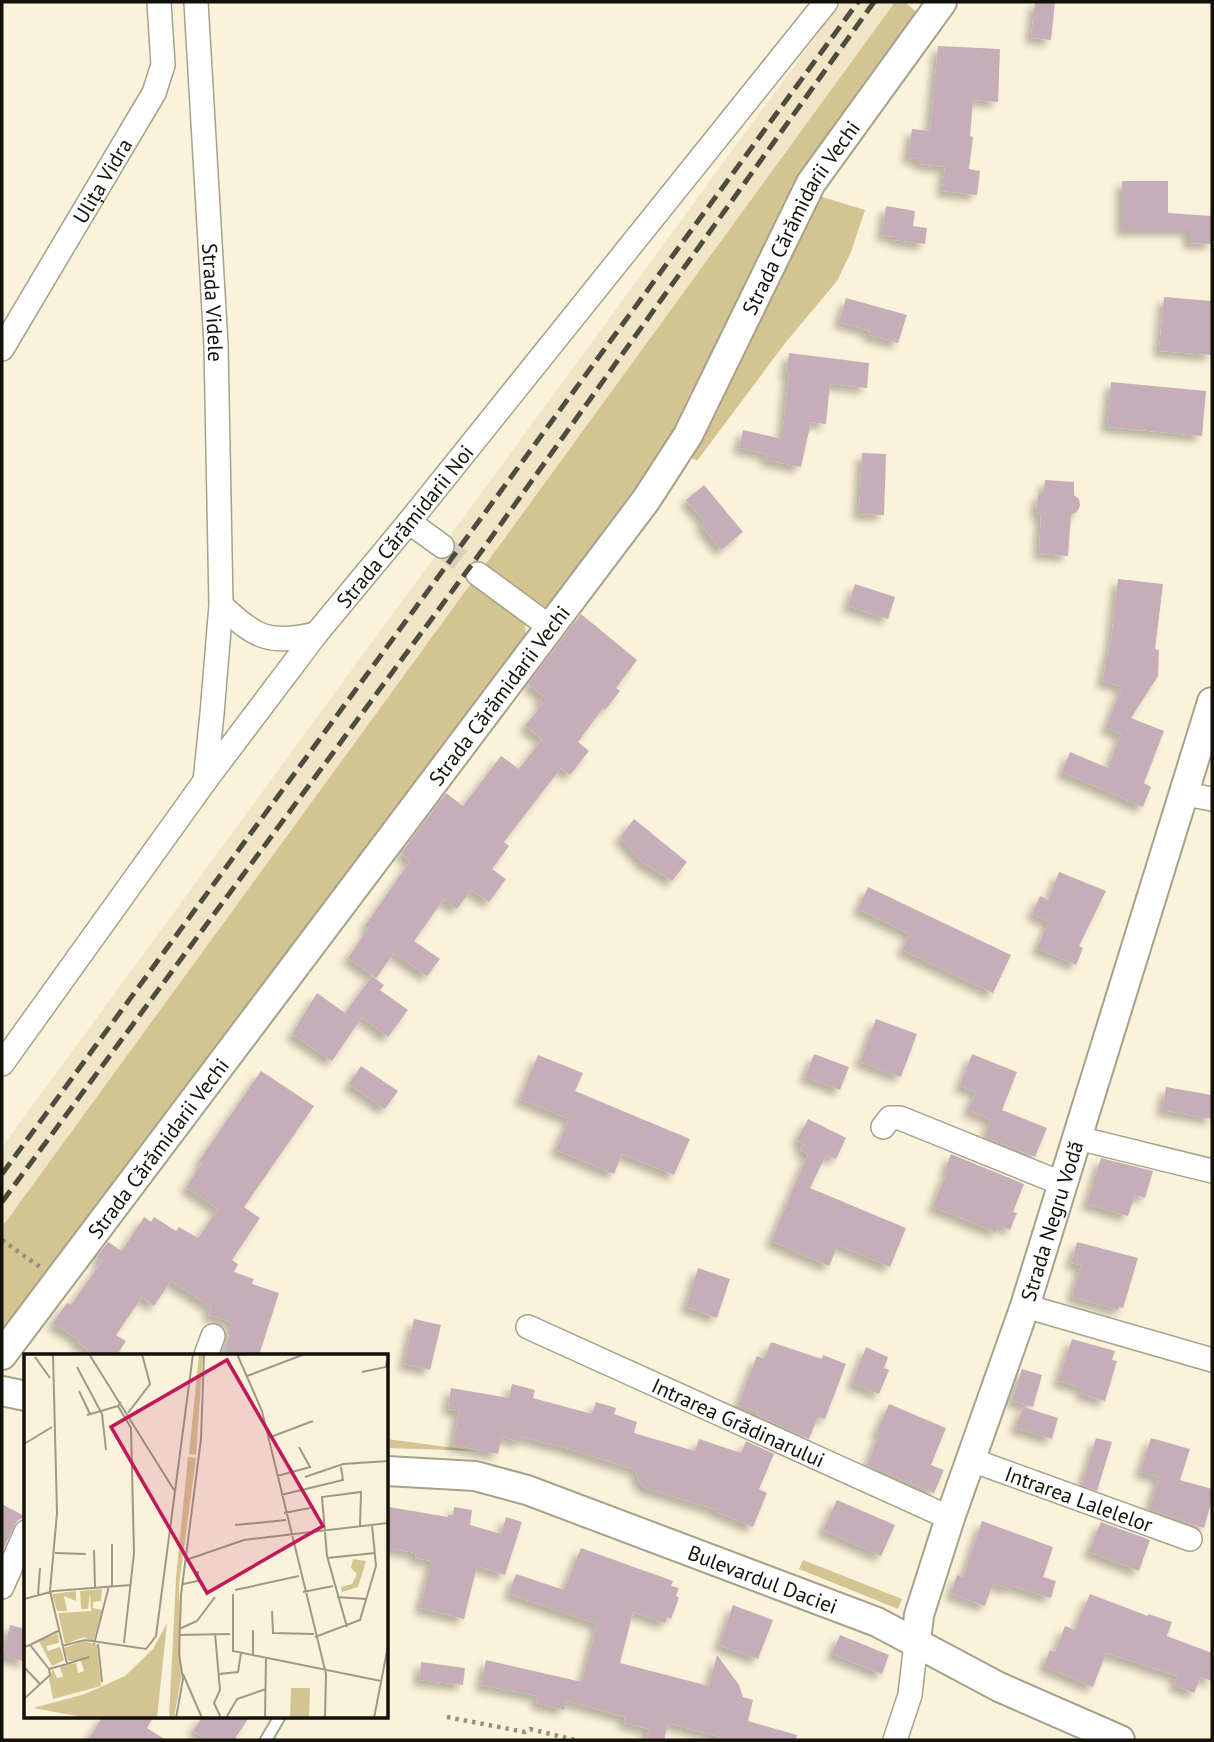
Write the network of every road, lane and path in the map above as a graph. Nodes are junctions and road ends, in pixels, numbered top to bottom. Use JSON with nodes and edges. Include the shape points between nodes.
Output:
{"nodes":[{"id":1,"x":159,"y":2,"type":"edge"},
{"id":2,"x":196,"y":2,"type":"edge"},
{"id":3,"x":826,"y":2,"type":"edge"},
{"id":4,"x":942,"y":2,"type":"edge"},
{"id":5,"x":2,"y":349,"type":"edge"},
{"id":6,"x":409,"y":522,"type":"junction"},
{"id":7,"x":442,"y":546,"type":"tunnel mouth"},
{"id":8,"x":478,"y":573,"type":"tunnel mouth"},
{"id":9,"x":221,"y":605,"type":"junction"},
{"id":10,"x":550,"y":627,"type":"junction"},
{"id":11,"x":316,"y":634,"type":"junction"},
{"id":12,"x":1212,"y":702,"type":"edge"},
{"id":13,"x":205,"y":781,"type":"junction"},
{"id":14,"x":1199,"y":797,"type":"edge"},
{"id":15,"x":2,"y":1064,"type":"edge"},
{"id":16,"x":883,"y":1127,"type":"dead end"},
{"id":17,"x":1078,"y":1138,"type":"junction"},
{"id":18,"x":1212,"y":1171,"type":"edge"},
{"id":19,"x":1063,"y":1184,"type":"junction"},
{"id":20,"x":2,"y":1240,"type":"edge"},
{"id":21,"x":58,"y":1280,"type":"junction"},
{"id":22,"x":1025,"y":1306,"type":"junction"},
{"id":23,"x":528,"y":1327,"type":"dead end"},
{"id":24,"x":2,"y":1355,"type":"edge"},
{"id":25,"x":1212,"y":1360,"type":"edge"},
{"id":26,"x":2,"y":1391,"type":"edge"},
{"id":27,"x":24,"y":1396,"type":"edge"},
{"id":28,"x":969,"y":1459,"type":"junction"},
{"id":29,"x":388,"y":1471,"type":"edge"},
{"id":30,"x":950,"y":1518,"type":"junction"},
{"id":31,"x":24,"y":1537,"type":"edge"},
{"id":32,"x":1190,"y":1539,"type":"dead end"},
{"id":33,"x":2,"y":1587,"type":"edge"},
{"id":34,"x":916,"y":1642,"type":"junction"},
{"id":35,"x":447,"y":1717,"type":"dead end"},
{"id":36,"x":279,"y":1718,"type":"edge"},
{"id":37,"x":267,"y":1738,"type":"edge"},
{"id":38,"x":282,"y":1740,"type":"edge"},
{"id":39,"x":575,"y":1740,"type":"edge"},
{"id":40,"x":895,"y":1740,"type":"edge"},
{"id":41,"x":1120,"y":1740,"type":"edge"}],
"edges":[{"from":1,"to":5,"type":"street","name":"Ulița Vidra","via":[[163,65],[154,93]]},
{"from":2,"to":9,"type":"street","name":"Strada Videle","via":[[216,345]]},
{"from":3,"to":6,"type":"street","name":"Strada Cărămidarii Noi"},
{"from":4,"to":10,"type":"street","name":"Strada Cărămidarii Vechi","via":[[811,183],[688,435],[646,500]]},
{"from":6,"to":7,"type":"street"},
{"from":6,"to":11,"type":"street","name":"Strada Cărămidarii Noi"},
{"from":8,"to":10,"type":"street"},
{"from":9,"to":11,"type":"street","via":[[267,638],[287,641]]},
{"from":9,"to":13,"type":"street","name":"Strada Videle"},
{"from":10,"to":21,"type":"street","name":"Strada Cărămidarii Vechi"},
{"from":11,"to":13,"type":"street","name":"Strada Cărămidarii Noi"},
{"from":12,"to":14,"type":"street","name":"Strada Negru Vodă"},
{"from":13,"to":15,"type":"street","name":"Strada Cărămidarii Noi"},
{"from":14,"to":17,"type":"street","name":"Strada Negru Vodă"},
{"from":16,"to":19,"type":"street","via":[[890,1118],[900,1118]]},
{"from":17,"to":18,"type":"street"},
{"from":17,"to":19,"type":"street","name":"Strada Negru Vodă"},
{"from":19,"to":22,"type":"street","name":"Strada Negru Vodă"},
{"from":20,"to":21,"type":"path"},
{"from":21,"to":24,"type":"street","name":"Strada Cărămidarii Vechi"},
{"from":22,"to":25,"type":"street"},
{"from":22,"to":28,"type":"street","name":"Strada Negru Vodă"},
{"from":23,"to":30,"type":"street","name":"Intrarea Grădinarului"},
{"from":26,"to":27,"type":"street"},
{"from":28,"to":30,"type":"street","name":"Strada Negru Vodă"},
{"from":28,"to":32,"type":"street","name":"Intrarea Lalelelor"},
{"from":29,"to":34,"type":"street","name":"Bulevardul Daciei","via":[[475,1476],[527,1490],[877,1622]]},
{"from":30,"to":34,"type":"street","name":"Strada Negru Vodă","via":[[919,1615]]},
{"from":31,"to":33,"type":"street"},
{"from":34,"to":40,"type":"street","name":"Strada Negru Vodă","via":[[910,1695]]},
{"from":34,"to":41,"type":"street","name":"Bulevardul Daciei","via":[[987,1681]]},
{"from":35,"to":39,"type":"path"},
{"from":36,"to":37,"type":"lane"},
{"from":37,"to":38,"type":"lane"}]}
